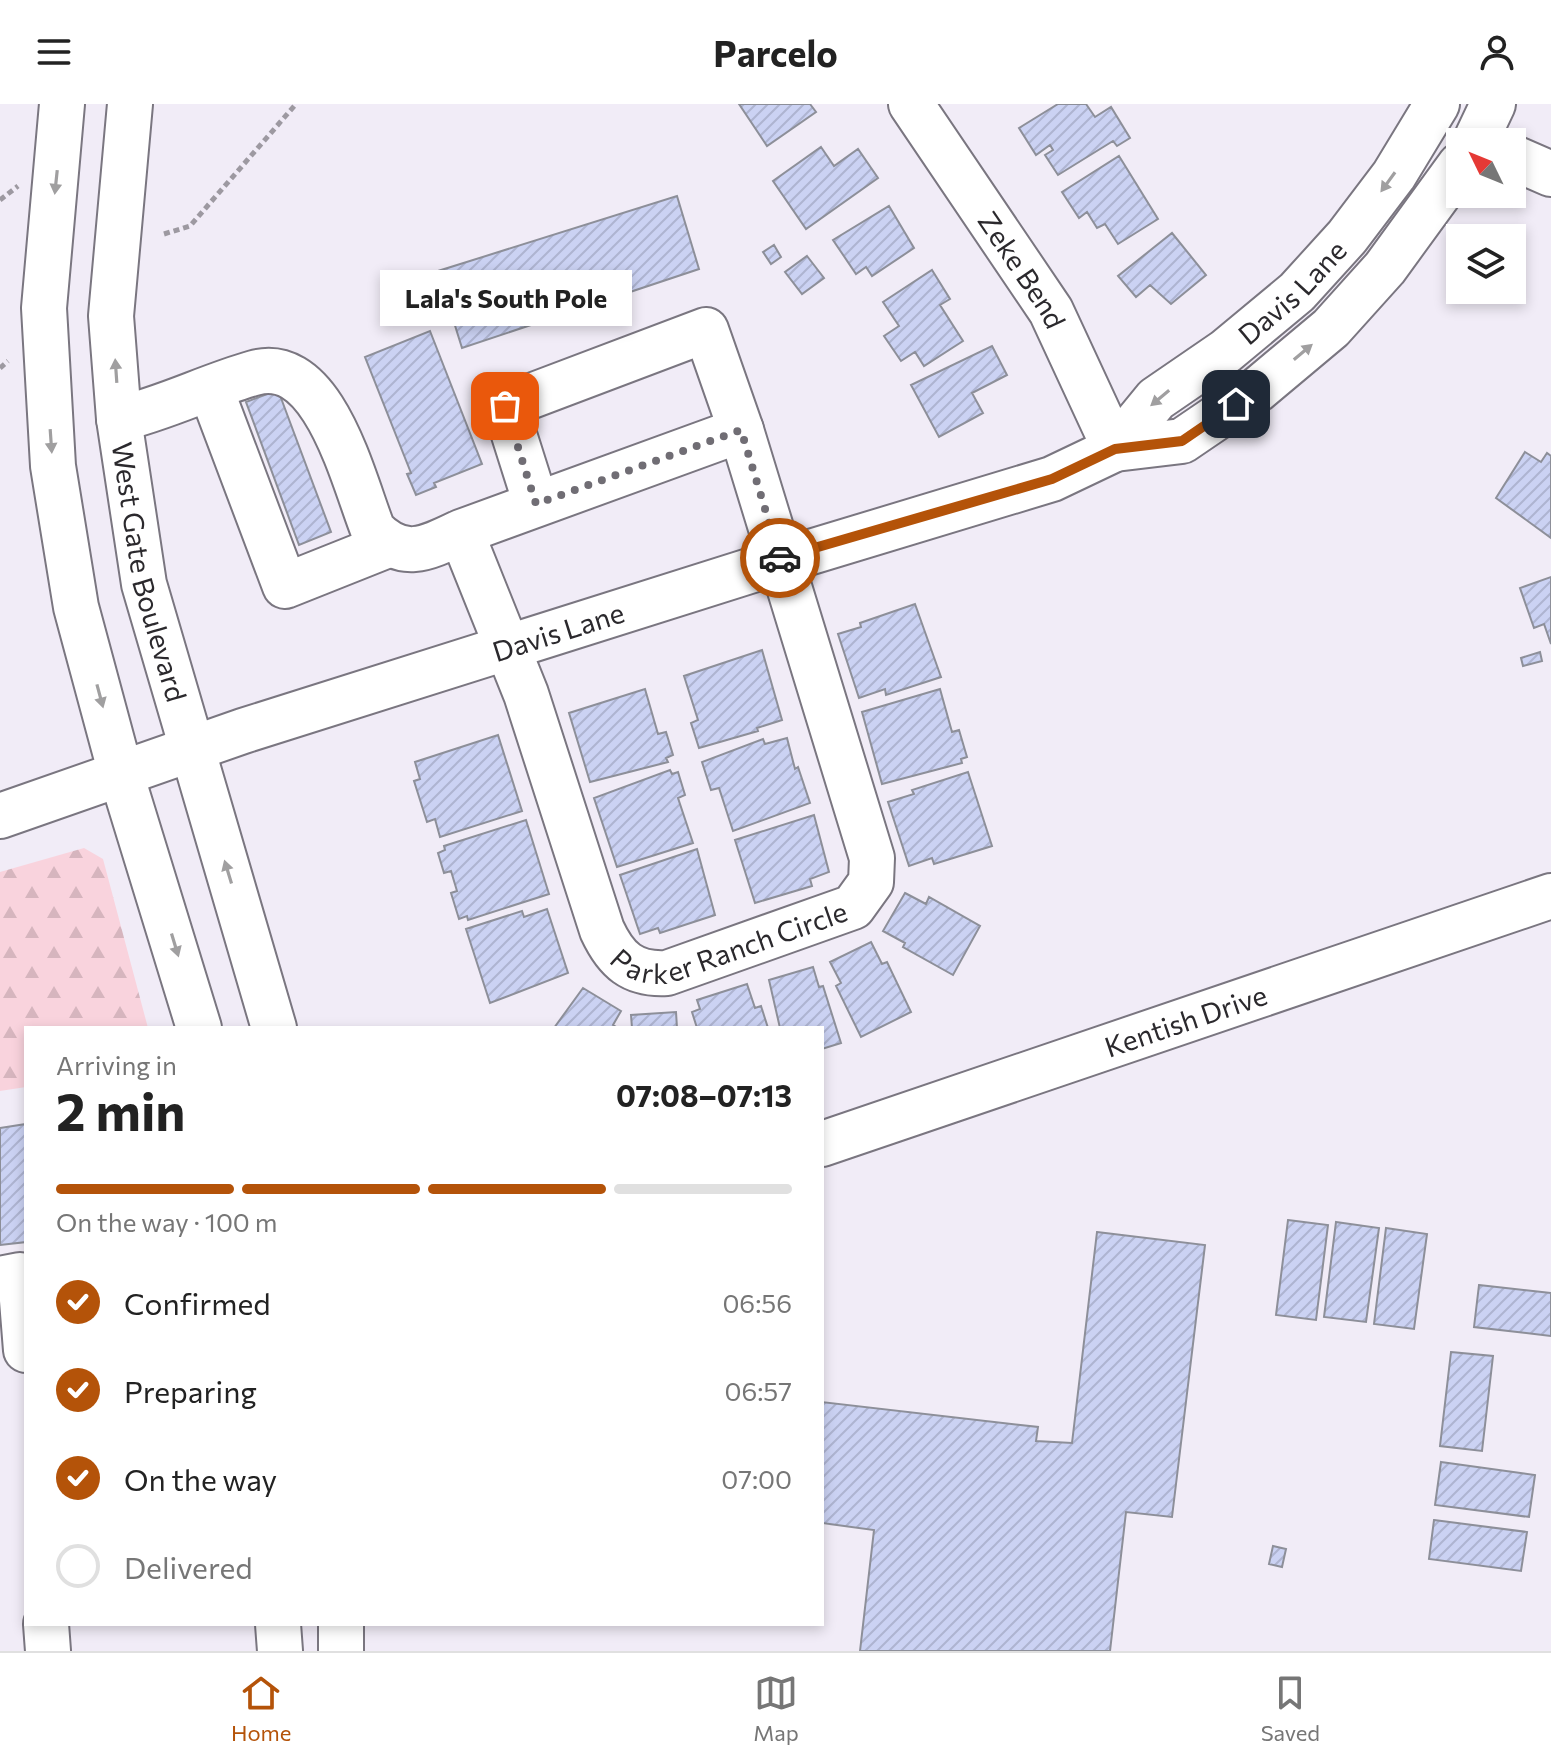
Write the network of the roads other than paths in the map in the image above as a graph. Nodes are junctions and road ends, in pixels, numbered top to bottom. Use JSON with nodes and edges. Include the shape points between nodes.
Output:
{"nodes":[{"id":1,"x":62,"y":104,"type":"edge"},
{"id":2,"x":130,"y":104,"type":"edge"},
{"id":3,"x":911,"y":104,"type":"edge"},
{"id":4,"x":1493,"y":104,"type":"edge"},
{"id":5,"x":1434,"y":110,"type":"edge"},
{"id":6,"x":1458,"y":128,"type":"edge"},
{"id":7,"x":1482,"y":128,"type":"edge"},
{"id":8,"x":1526,"y":163,"type":"edge"},
{"id":9,"x":1551,"y":174,"type":"edge"},
{"id":10,"x":1446,"y":188,"type":"edge"},
{"id":11,"x":211,"y":390,"type":"junction"},
{"id":12,"x":119,"y":419,"type":"junction"},
{"id":13,"x":741,"y":430,"type":"junction"},
{"id":14,"x":1115,"y":449,"type":"junction"},
{"id":15,"x":536,"y":504,"type":"junction"},
{"id":16,"x":461,"y":532,"type":"junction"},
{"id":17,"x":388,"y":545,"type":"junction"},
{"id":18,"x":781,"y":561,"type":"junction"},
{"id":19,"x":509,"y":650,"type":"junction"},
{"id":20,"x":191,"y":749,"type":"junction"},
{"id":21,"x":121,"y":774,"type":"junction"},
{"id":22,"x":0,"y":816,"type":"edge"},
{"id":23,"x":1551,"y":896,"type":"edge"},
{"id":24,"x":198,"y":1026,"type":"edge"},
{"id":25,"x":273,"y":1026,"type":"edge"},
{"id":26,"x":824,"y":1143,"type":"edge"},
{"id":27,"x":0,"y":1279,"type":"edge"},
{"id":28,"x":24,"y":1325,"type":"edge"},
{"id":29,"x":46,"y":1626,"type":"edge"},
{"id":30,"x":278,"y":1626,"type":"edge"},
{"id":31,"x":341,"y":1626,"type":"edge"},
{"id":32,"x":48,"y":1651,"type":"edge"},
{"id":33,"x":280,"y":1651,"type":"edge"},
{"id":34,"x":341,"y":1651,"type":"edge"}],
"edges":[{"from":1,"to":21,"type":"street","one_way":true,"via":[[44,308],[53,466],[76,607]]},
{"from":12,"to":2,"type":"street","name":"West Gate Boulevard","one_way":true,"via":[[111,316]]},
{"from":3,"to":14,"type":"street","name":"Zeke Bend","via":[[1051,311]]},
{"from":4,"to":7,"type":"street"},
{"from":5,"to":6,"type":"street"},
{"from":5,"to":14,"type":"street","name":"Davis Lane","one_way":true,"via":[[1394,175],[1297,292],[1226,351],[1156,399]]},
{"from":8,"to":9,"type":"street"},
{"from":14,"to":10,"type":"street","name":"Davis Lane","one_way":true,"via":[[1182,441],[1257,390],[1331,328]]},
{"from":11,"to":12,"type":"street"},
{"from":11,"to":17,"type":"street","via":[[276,370],[310,388],[321,402],[373,530]]},
{"from":11,"to":17,"type":"street","via":[[285,586]]},
{"from":12,"to":20,"type":"street","name":"West Gate Boulevard","via":[[144,584]]},
{"from":13,"to":15,"type":"street"},
{"from":13,"to":15,"type":"street","name":"Parker Ranch Circle","via":[[706,330],[505,406]]},
{"from":13,"to":18,"type":"street","name":"Parker Ranch Circle"},
{"from":14,"to":18,"type":"street","name":"Davis Lane","via":[[1052,479]]},
{"from":15,"to":16,"type":"street"},
{"from":16,"to":17,"type":"street","via":[[405,551]]},
{"from":16,"to":19,"type":"street","name":"Parker Ranch Circle"},
{"from":18,"to":19,"type":"street","name":"Davis Lane"},
{"from":18,"to":19,"type":"street","name":"Parker Ranch Circle","via":[[872,858],[871,882],[853,907],[839,914],[667,973],[636,971],[610,947]]},
{"from":19,"to":20,"type":"street","name":"Davis Lane"},
{"from":20,"to":21,"type":"street","name":"Davis Lane"},
{"from":25,"to":20,"type":"street","name":"West Gate Boulevard","one_way":true},
{"from":21,"to":22,"type":"street","name":"Davis Lane"},
{"from":21,"to":24,"type":"street","one_way":true},
{"from":23,"to":26,"type":"street","name":"Kentish Drive"},
{"from":27,"to":28,"type":"street","via":[[20,1275]]},
{"from":29,"to":32,"type":"street"},
{"from":30,"to":33,"type":"street"},
{"from":31,"to":34,"type":"street"}]}
